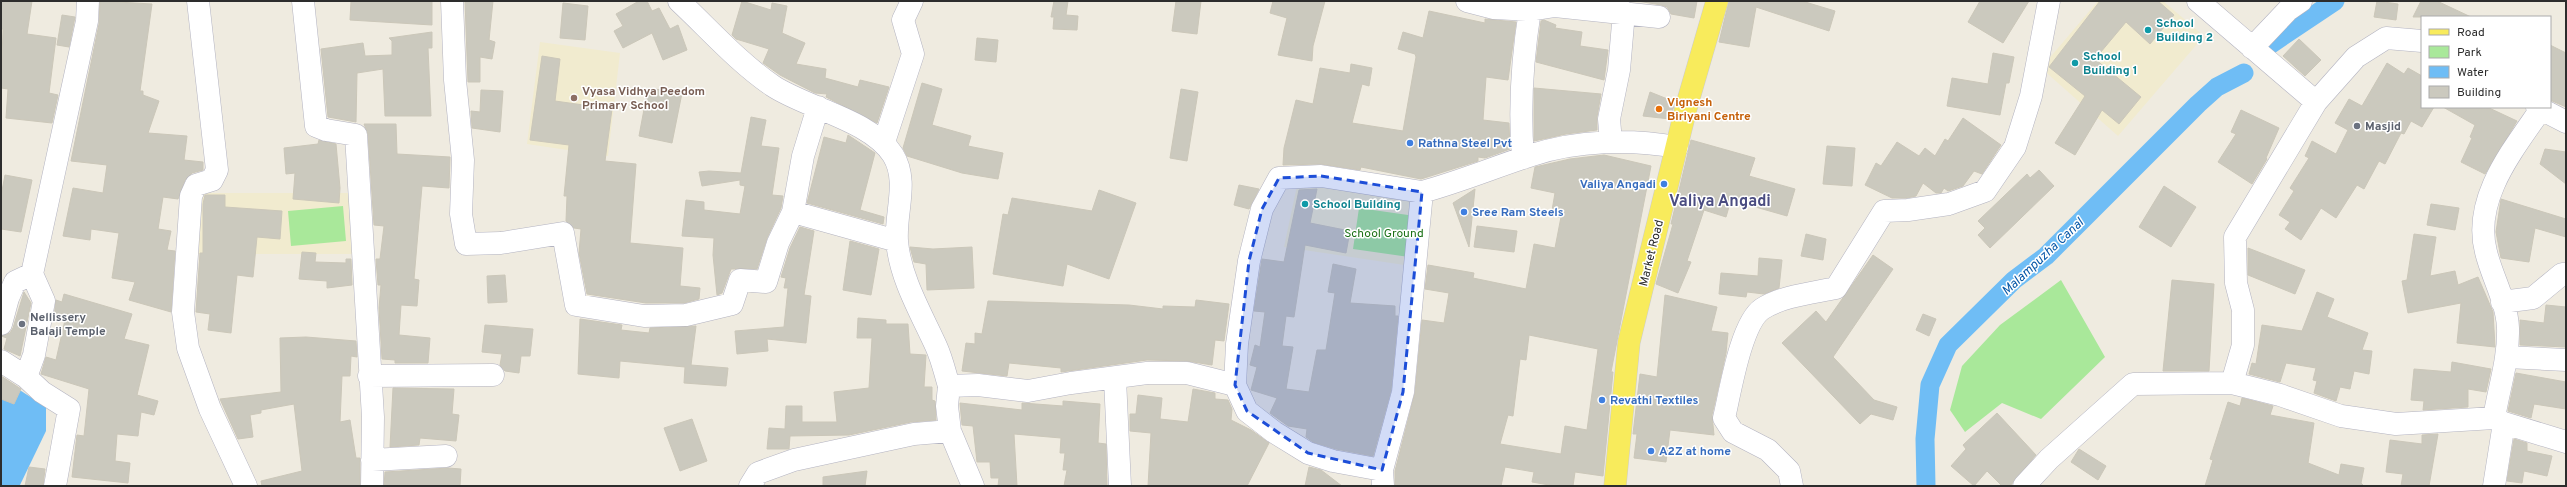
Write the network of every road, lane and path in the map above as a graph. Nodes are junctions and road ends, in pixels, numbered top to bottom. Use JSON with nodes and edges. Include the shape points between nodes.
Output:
{"nodes":[{"id":1,"x":88,"y":1,"type":"edge"},
{"id":2,"x":198,"y":1,"type":"edge"},
{"id":3,"x":302,"y":1,"type":"edge"},
{"id":4,"x":452,"y":1,"type":"edge"},
{"id":5,"x":679,"y":1,"type":"edge"},
{"id":6,"x":912,"y":1,"type":"edge"},
{"id":7,"x":1467,"y":1,"type":"edge"},
{"id":8,"x":1717,"y":1,"type":"edge"},
{"id":9,"x":2049,"y":1,"type":"edge"},
{"id":10,"x":2198,"y":1,"type":"edge"},
{"id":11,"x":2301,"y":1,"type":"edge"},
{"id":12,"x":1555,"y":3,"type":"edge"},
{"id":13,"x":1530,"y":10,"type":"junction"},
{"id":14,"x":1624,"y":12,"type":"junction"},
{"id":15,"x":1658,"y":17,"type":"dead end"},
{"id":16,"x":2421,"y":41,"type":"edge"},
{"id":17,"x":2252,"y":48,"type":"junction"},
{"id":18,"x":2316,"y":102,"type":"junction"},
{"id":19,"x":818,"y":106,"type":"junction"},
{"id":20,"x":2539,"y":108,"type":"edge"},
{"id":21,"x":2566,"y":122,"type":"edge"},
{"id":22,"x":884,"y":142,"type":"junction"},
{"id":23,"x":1611,"y":142,"type":"junction"},
{"id":24,"x":1677,"y":147,"type":"junction"},
{"id":25,"x":1523,"y":158,"type":"junction"},
{"id":26,"x":1422,"y":192,"type":"junction"},
{"id":27,"x":793,"y":212,"type":"junction"},
{"id":28,"x":897,"y":241,"type":"junction"},
{"id":29,"x":32,"y":274,"type":"junction"},
{"id":30,"x":2566,"y":274,"type":"edge"},
{"id":31,"x":2502,"y":302,"type":"junction"},
{"id":32,"x":1,"y":324,"type":"edge"},
{"id":33,"x":2507,"y":357,"type":"junction"},
{"id":34,"x":2566,"y":360,"type":"edge"},
{"id":35,"x":1,"y":361,"type":"edge"},
{"id":36,"x":493,"y":375,"type":"dead end"},
{"id":37,"x":369,"y":376,"type":"junction"},
{"id":38,"x":26,"y":377,"type":"junction"},
{"id":39,"x":1115,"y":379,"type":"junction"},
{"id":40,"x":2232,"y":383,"type":"junction"},
{"id":41,"x":1234,"y":385,"type":"junction"},
{"id":42,"x":949,"y":386,"type":"junction"},
{"id":43,"x":2499,"y":420,"type":"junction"},
{"id":44,"x":950,"y":431,"type":"junction"},
{"id":45,"x":2566,"y":442,"type":"edge"},
{"id":46,"x":446,"y":456,"type":"dead end"},
{"id":47,"x":372,"y":460,"type":"junction"},
{"id":48,"x":1382,"y":478,"type":"edge"},
{"id":49,"x":55,"y":486,"type":"edge"},
{"id":50,"x":246,"y":486,"type":"edge"},
{"id":51,"x":372,"y":486,"type":"edge"},
{"id":52,"x":750,"y":486,"type":"edge"},
{"id":53,"x":973,"y":486,"type":"edge"},
{"id":54,"x":1120,"y":486,"type":"edge"},
{"id":55,"x":1615,"y":486,"type":"edge"},
{"id":56,"x":1792,"y":486,"type":"edge"},
{"id":57,"x":2024,"y":486,"type":"edge"},
{"id":58,"x":2494,"y":486,"type":"edge"}],
"edges":[{"from":1,"to":29,"type":"street","via":[[87,21]]},
{"from":2,"to":50,"type":"street","via":[[217,170],[212,180],[196,185],[191,196],[183,312],[188,348],[210,409]]},
{"from":3,"to":37,"type":"street","via":[[316,126],[356,135]]},
{"from":4,"to":27,"type":"street","via":[[455,80],[463,160],[461,214],[466,244],[501,243],[563,233],[576,305],[644,316],[686,315],[732,304],[740,280],[766,282],[778,243]]},
{"from":5,"to":19,"type":"street","via":[[744,64],[775,87]]},
{"from":6,"to":22,"type":"street","via":[[903,20],[913,54]]},
{"from":7,"to":13,"type":"street","via":[[1494,8]]},
{"from":8,"to":24,"type":"main road","name":"Market Road"},
{"from":9,"to":56,"type":"street","via":[[2031,96],[2015,147],[1985,191],[1949,204],[1884,211],[1836,288],[1791,298],[1761,309],[1742,339],[1724,418],[1732,432],[1768,450],[1789,471]]},
{"from":10,"to":17,"type":"street"},
{"from":11,"to":17,"type":"street","via":[[2288,10]]},
{"from":12,"to":13,"type":"street"},
{"from":12,"to":14,"type":"street"},
{"from":13,"to":25,"type":"street","via":[[1521,76],[1520,119]]},
{"from":14,"to":15,"type":"street"},
{"from":14,"to":23,"type":"street","via":[[1619,70],[1609,119]]},
{"from":16,"to":18,"type":"street","via":[[2386,38],[2356,57]]},
{"from":17,"to":18,"type":"street"},
{"from":18,"to":40,"type":"street","via":[[2235,237],[2236,283],[2243,310],[2243,345]]},
{"from":19,"to":22,"type":"street"},
{"from":19,"to":27,"type":"street","via":[[803,156]]},
{"from":20,"to":21,"type":"street"},
{"from":20,"to":31,"type":"street","via":[[2504,163],[2489,198],[2483,228],[2486,252]]},
{"from":22,"to":28,"type":"street","via":[[900,169]]},
{"from":23,"to":24,"type":"street","via":[[1648,142]]},
{"from":23,"to":25,"type":"street","via":[[1569,147]]},
{"from":24,"to":55,"type":"main road","name":"Market Road","via":[[1629,342]]},
{"from":25,"to":26,"type":"street"},
{"from":26,"to":41,"type":"street","via":[[1321,176],[1280,178],[1262,209],[1249,261]]},
{"from":26,"to":48,"type":"street","via":[[1403,392]]},
{"from":27,"to":28,"type":"street"},
{"from":28,"to":42,"type":"street","via":[[903,268],[917,307],[937,348]]},
{"from":29,"to":32,"type":"street","via":[[15,282]]},
{"from":29,"to":38,"type":"street","via":[[44,301],[34,354]]},
{"from":30,"to":31,"type":"street","via":[[2562,274],[2533,298]]},
{"from":31,"to":33,"type":"street","via":[[2508,326]]},
{"from":33,"to":34,"type":"street"},
{"from":33,"to":43,"type":"street"},
{"from":35,"to":38,"type":"street"},
{"from":36,"to":37,"type":"street"},
{"from":37,"to":47,"type":"street","via":[[373,417]]},
{"from":38,"to":49,"type":"street","via":[[42,392],[69,409]]},
{"from":39,"to":41,"type":"street","via":[[1147,373],[1187,373]]},
{"from":39,"to":42,"type":"street","via":[[1028,391],[978,385]]},
{"from":39,"to":54,"type":"street"},
{"from":40,"to":43,"type":"street","via":[[2280,395],[2341,416],[2396,424]]},
{"from":40,"to":57,"type":"street","via":[[2133,384],[2049,459]]},
{"from":41,"to":48,"type":"street","via":[[1247,411],[1274,432],[1308,453]]},
{"from":42,"to":44,"type":"street","via":[[947,406]]},
{"from":43,"to":45,"type":"street"},
{"from":43,"to":58,"type":"street"},
{"from":44,"to":52,"type":"street","via":[[914,434],[794,460],[758,473]]},
{"from":44,"to":53,"type":"street"},
{"from":46,"to":47,"type":"street"},
{"from":47,"to":51,"type":"street"}]}
